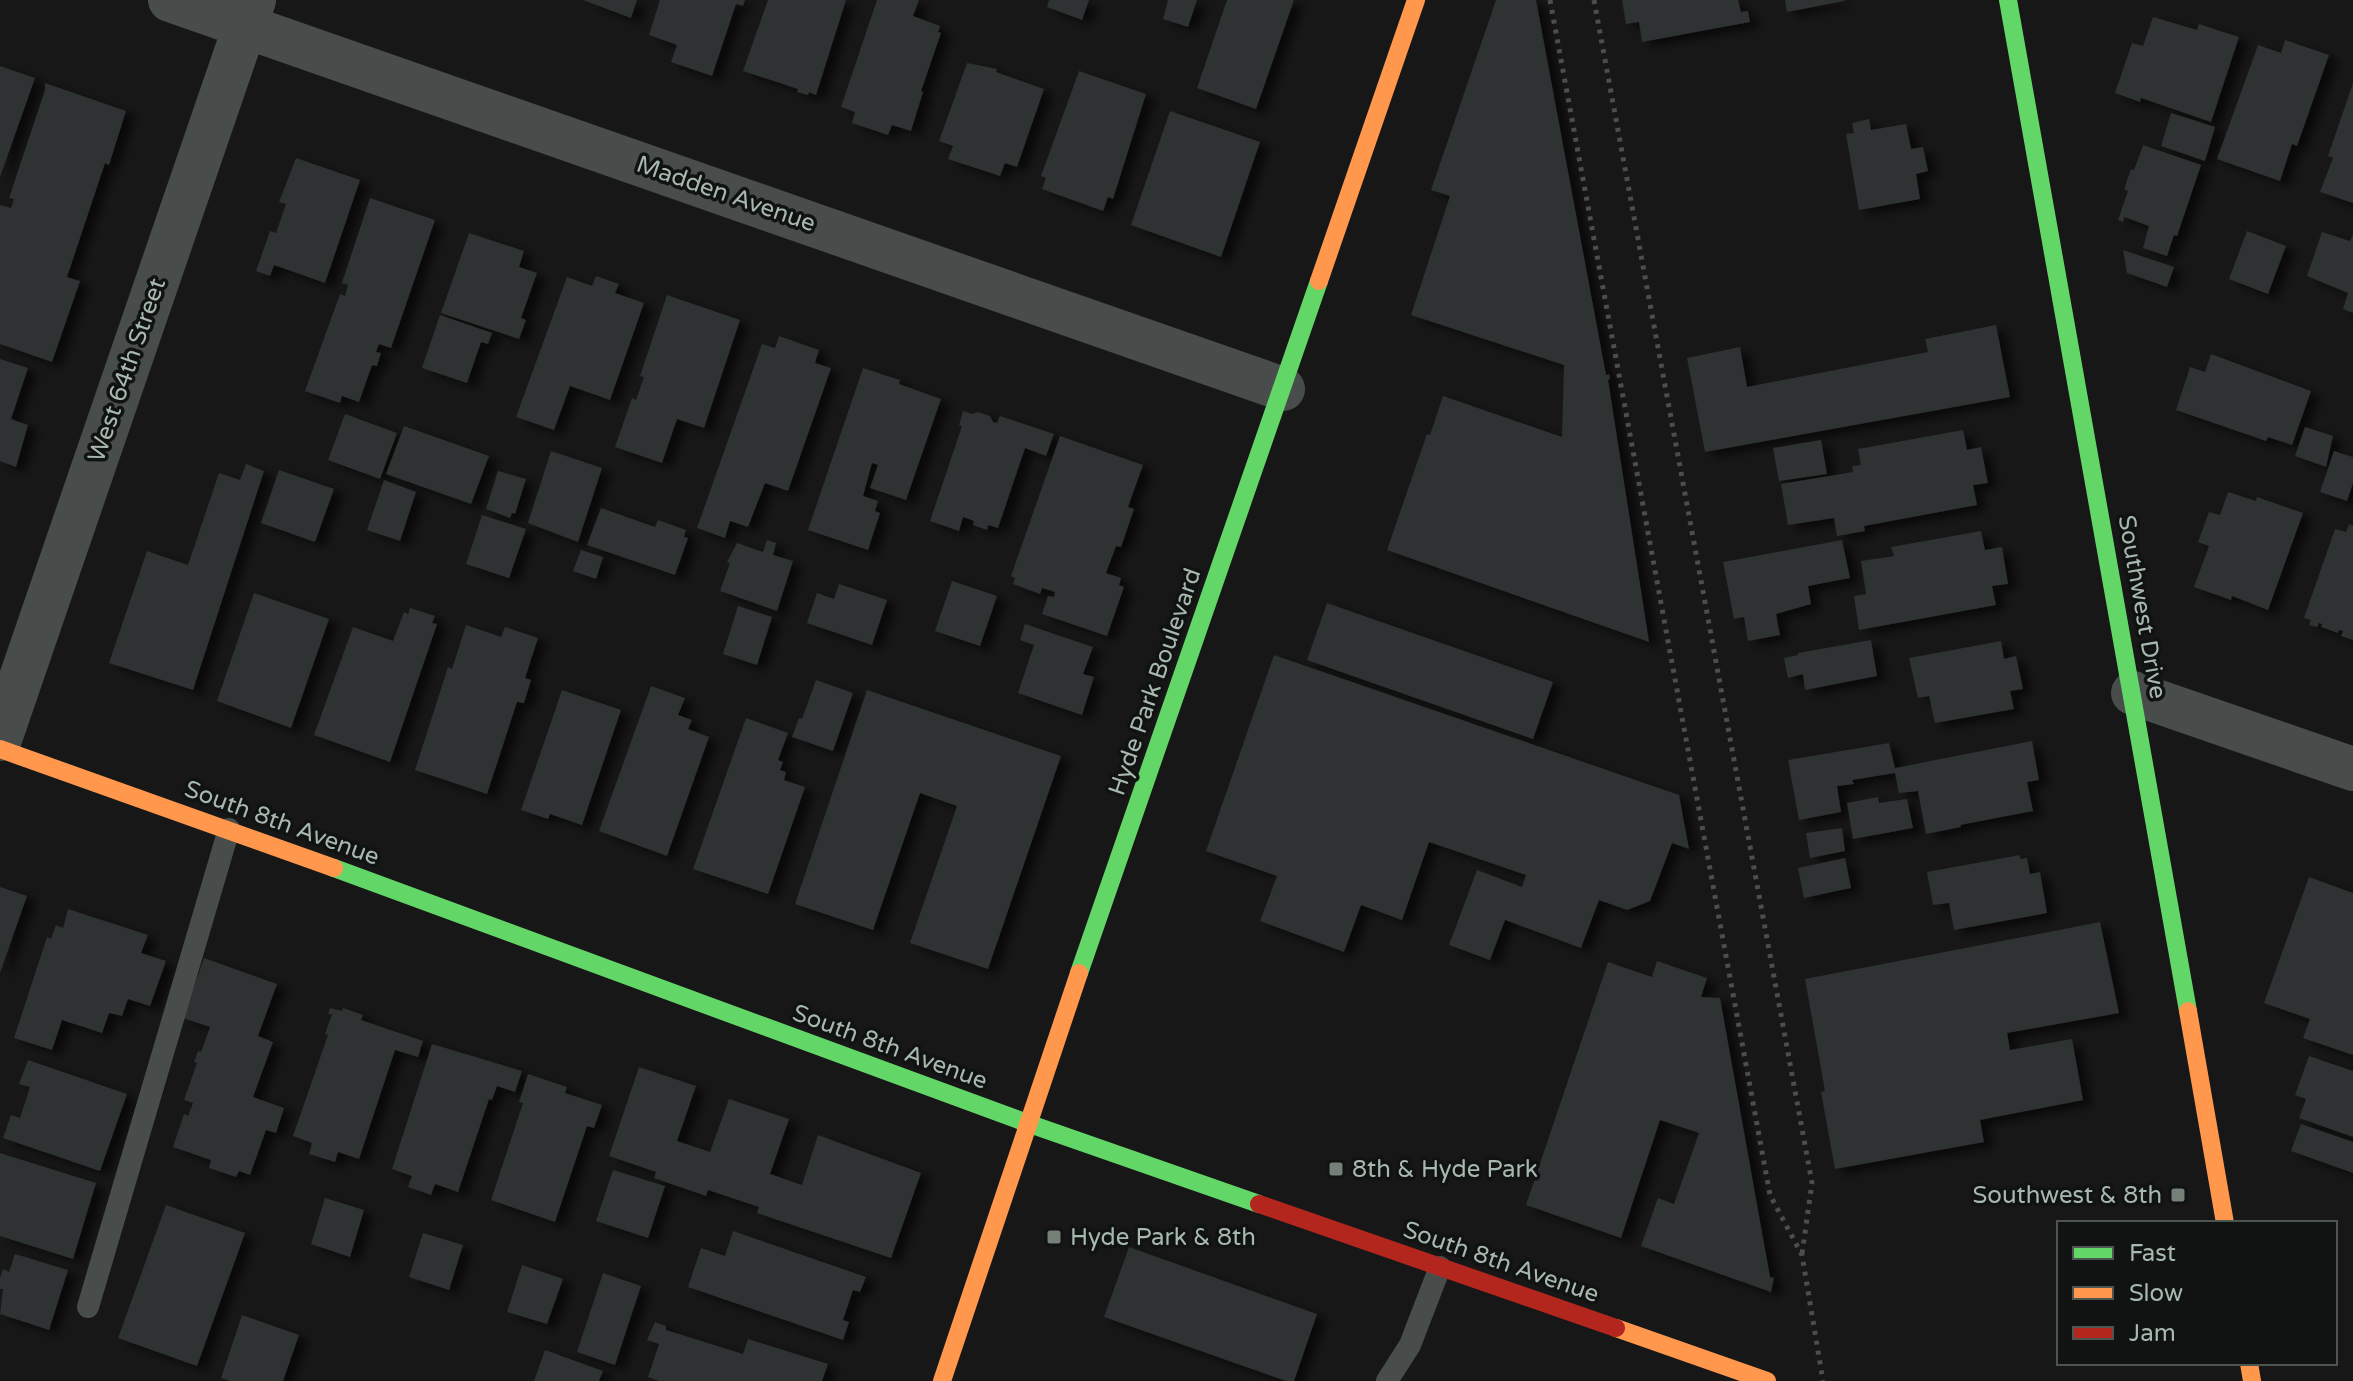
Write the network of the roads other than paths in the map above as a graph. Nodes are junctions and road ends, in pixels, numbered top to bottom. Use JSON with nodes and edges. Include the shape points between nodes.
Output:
{"nodes":[{"id":1,"x":170,"y":0,"type":"edge"},
{"id":2,"x":1416,"y":0,"type":"edge"},
{"id":3,"x":2008,"y":0,"type":"edge"},
{"id":4,"x":250,"y":13,"type":"edge"},
{"id":5,"x":1283,"y":389,"type":"junction"},
{"id":6,"x":2133,"y":693,"type":"junction"},
{"id":7,"x":1,"y":751,"type":"edge"},
{"id":8,"x":2353,"y":769,"type":"edge"},
{"id":9,"x":229,"y":829,"type":"junction"},
{"id":10,"x":1027,"y":1123,"type":"junction"},
{"id":11,"x":2225,"y":1221,"type":"edge"},
{"id":12,"x":1440,"y":1267,"type":"junction"},
{"id":13,"x":88,"y":1307,"type":"dead end"},
{"id":14,"x":1763,"y":1380,"type":"edge"},
{"id":15,"x":942,"y":1381,"type":"edge"},
{"id":16,"x":1387,"y":1381,"type":"edge"}],
"edges":[{"from":1,"to":4,"type":"street","name":"Madden Avenue"},
{"from":2,"to":5,"type":"street","name":"Hyde Park Boulevard"},
{"from":3,"to":6,"type":"street","name":"Southwest Drive"},
{"from":4,"to":5,"type":"street","name":"Madden Avenue"},
{"from":4,"to":7,"type":"street","name":"West 64th Street"},
{"from":5,"to":10,"type":"street","name":"Hyde Park Boulevard"},
{"from":6,"to":8,"type":"street"},
{"from":6,"to":11,"type":"street","name":"Southwest Drive"},
{"from":7,"to":9,"type":"street","name":"South 8th Avenue"},
{"from":9,"to":10,"type":"street","name":"South 8th Avenue"},
{"from":9,"to":13,"type":"lane"},
{"from":10,"to":12,"type":"street","name":"South 8th Avenue"},
{"from":10,"to":15,"type":"street","name":"Hyde Park Boulevard"},
{"from":12,"to":14,"type":"street","name":"South 8th Avenue"},
{"from":12,"to":16,"type":"lane","via":[[1410,1345]]}]}
